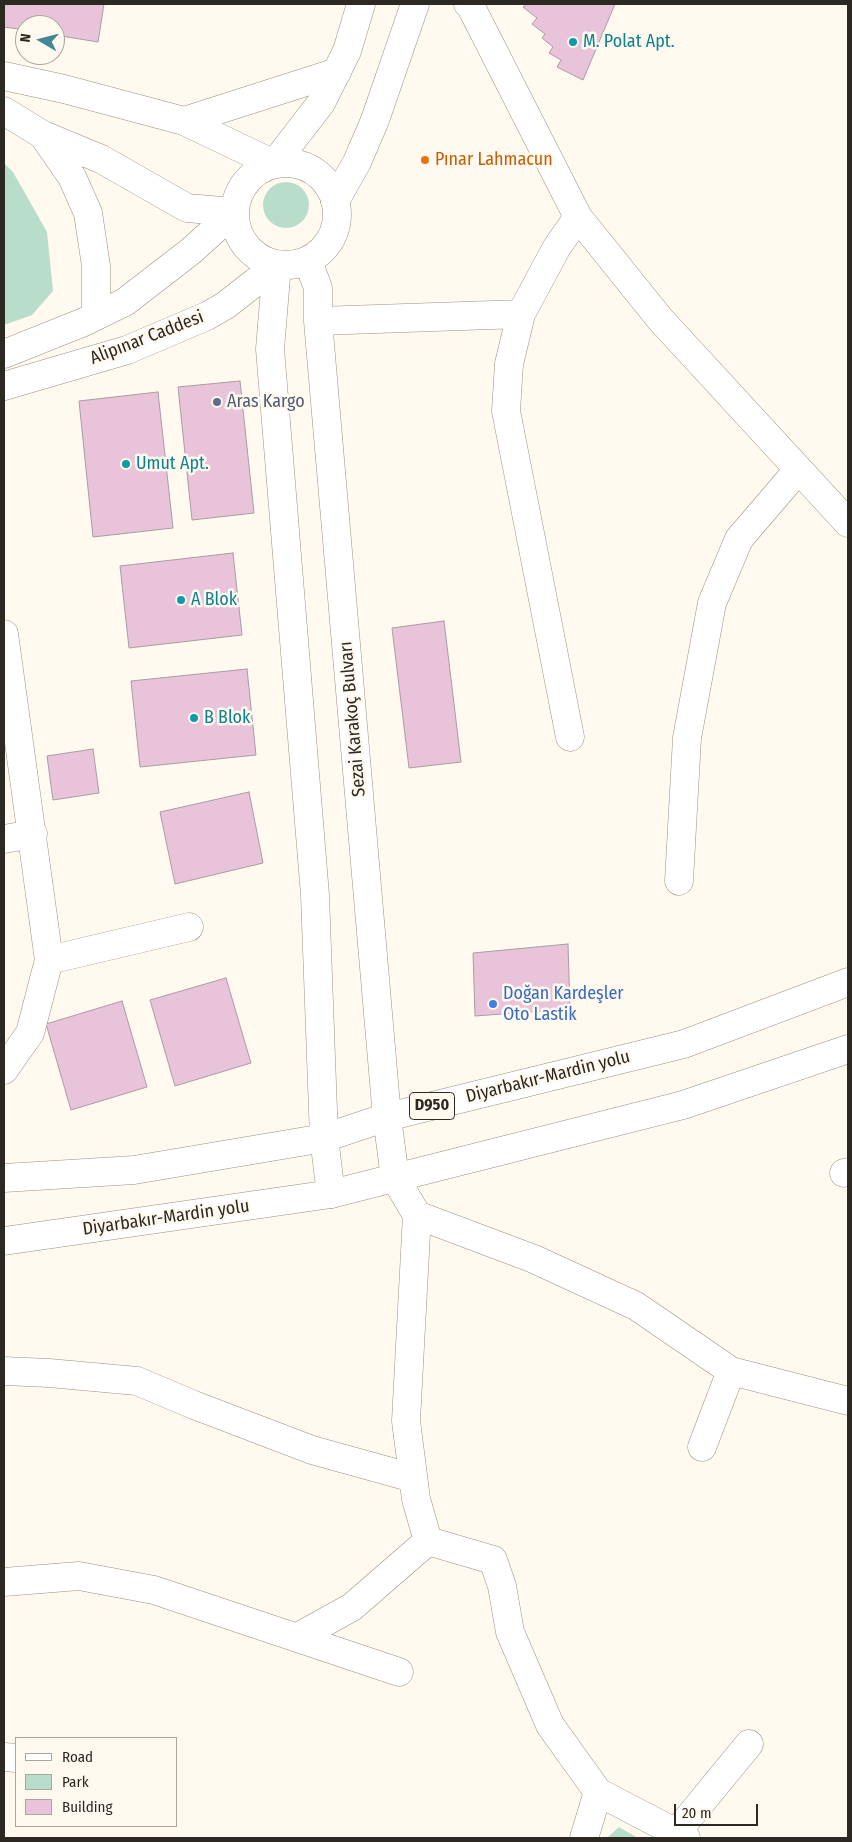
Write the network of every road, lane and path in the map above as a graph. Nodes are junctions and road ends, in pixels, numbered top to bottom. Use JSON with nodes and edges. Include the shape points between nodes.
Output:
{"nodes":[{"id":1,"x":361,"y":4,"type":"edge"},
{"id":2,"x":415,"y":4,"type":"edge"},
{"id":3,"x":468,"y":4,"type":"edge"},
{"id":4,"x":337,"y":72,"type":"junction"},
{"id":5,"x":4,"y":76,"type":"edge"},
{"id":6,"x":4,"y":111,"type":"edge"},
{"id":7,"x":184,"y":121,"type":"junction"},
{"id":8,"x":43,"y":135,"type":"junction"},
{"id":9,"x":274,"y":164,"type":"junction"},
{"id":10,"x":335,"y":201,"type":"junction"},
{"id":11,"x":234,"y":212,"type":"junction"},
{"id":12,"x":578,"y":217,"type":"junction"},
{"id":13,"x":308,"y":261,"type":"junction"},
{"id":14,"x":277,"y":265,"type":"junction"},
{"id":15,"x":521,"y":314,"type":"junction"},
{"id":16,"x":96,"y":316,"type":"junction"},
{"id":17,"x":318,"y":321,"type":"junction"},
{"id":18,"x":4,"y":354,"type":"edge"},
{"id":19,"x":4,"y":386,"type":"edge"},
{"id":20,"x":798,"y":470,"type":"junction"},
{"id":21,"x":848,"y":523,"type":"edge"},
{"id":22,"x":4,"y":634,"type":"edge"},
{"id":23,"x":570,"y":737,"type":"dead end"},
{"id":24,"x":33,"y":834,"type":"junction"},
{"id":25,"x":4,"y":839,"type":"edge"},
{"id":26,"x":680,"y":881,"type":"dead end"},
{"id":27,"x":189,"y":927,"type":"dead end"},
{"id":28,"x":50,"y":960,"type":"junction"},
{"id":29,"x":848,"y":982,"type":"edge"},
{"id":30,"x":848,"y":1049,"type":"edge"},
{"id":31,"x":4,"y":1070,"type":"edge"},
{"id":32,"x":388,"y":1117,"type":"junction"},
{"id":33,"x":324,"y":1138,"type":"junction"},
{"id":34,"x":4,"y":1178,"type":"edge"},
{"id":35,"x":395,"y":1178,"type":"junction"},
{"id":36,"x":331,"y":1194,"type":"junction"},
{"id":37,"x":417,"y":1214,"type":"junction"},
{"id":38,"x":4,"y":1241,"type":"edge"},
{"id":39,"x":4,"y":1371,"type":"edge"},
{"id":40,"x":731,"y":1372,"type":"junction"},
{"id":41,"x":848,"y":1401,"type":"edge"},
{"id":42,"x":702,"y":1447,"type":"dead end"},
{"id":43,"x":413,"y":1478,"type":"junction"},
{"id":44,"x":428,"y":1541,"type":"junction"},
{"id":45,"x":4,"y":1581,"type":"edge"},
{"id":46,"x":4,"y":1605,"type":"edge"},
{"id":47,"x":298,"y":1638,"type":"junction"},
{"id":48,"x":398,"y":1672,"type":"dead end"},
{"id":49,"x":749,"y":1744,"type":"dead end"},
{"id":50,"x":598,"y":1792,"type":"junction"},
{"id":51,"x":681,"y":1836,"type":"edge"},
{"id":52,"x":584,"y":1838,"type":"edge"}],
"edges":[{"from":1,"to":4,"type":"main road"},
{"from":2,"to":10,"type":"main road","via":[[375,120]]},
{"from":3,"to":12,"type":"main road"},
{"from":4,"to":7,"type":"main road"},
{"from":4,"to":9,"type":"main road","via":[[321,103]]},
{"from":5,"to":7,"type":"main road"},
{"from":6,"to":8,"type":"main road"},
{"from":7,"to":9,"type":"main road"},
{"from":8,"to":11,"type":"main road","via":[[101,158],[187,208]]},
{"from":8,"to":16,"type":"main road","via":[[72,177],[88,213],[96,266]]},
{"from":9,"to":10,"type":"main road","via":[[305,166],[329,186]]},
{"from":9,"to":11,"type":"main road","via":[[250,177],[242,187]]},
{"from":10,"to":13,"type":"main road","via":[[338,215],[332,236],[320,253]]},
{"from":11,"to":14,"type":"main road","via":[[242,241],[251,252]]},
{"from":11,"to":16,"type":"main road","via":[[191,251],[132,296]]},
{"from":12,"to":15,"type":"main road","via":[[557,247]]},
{"from":12,"to":20,"type":"main road","via":[[660,319]]},
{"from":13,"to":14,"type":"main road"},
{"from":13,"to":17,"type":"main road","name":"Sezai Karakoç Bulvarı","via":[[318,288]]},
{"from":14,"to":19,"type":"main road","name":"Alipınar Caddesi","via":[[207,316],[127,350]]},
{"from":14,"to":33,"type":"main road","via":[[270,348],[315,895]]},
{"from":15,"to":17,"type":"main road"},
{"from":15,"to":23,"type":"main road","via":[[509,364],[506,410]]},
{"from":16,"to":18,"type":"main road"},
{"from":17,"to":32,"type":"main road","name":"Sezai Karakoç Bulvarı"},
{"from":20,"to":21,"type":"main road"},
{"from":20,"to":26,"type":"main road","via":[[739,539],[712,603],[687,738]]},
{"from":22,"to":24,"type":"main road"},
{"from":24,"to":25,"type":"main road"},
{"from":24,"to":28,"type":"main road"},
{"from":27,"to":28,"type":"main road"},
{"from":28,"to":31,"type":"main road","via":[[30,1034]]},
{"from":29,"to":32,"type":"main road","name":"Diyarbakır-Mardin yolu","number":"D950","via":[[684,1044]]},
{"from":30,"to":35,"type":"main road","name":"Diyarbakır-Mardin yolu","via":[[683,1105]]},
{"from":32,"to":33,"type":"main road","name":"Diyarbakır-Mardin yolu","number":"D950"},
{"from":32,"to":35,"type":"main road","name":"Sezai Karakoç Bulvarı"},
{"from":33,"to":34,"type":"main road","name":"Diyarbakır-Mardin yolu","number":"D950","via":[[134,1170]]},
{"from":33,"to":36,"type":"main road"},
{"from":35,"to":36,"type":"main road","name":"Diyarbakır-Mardin yolu"},
{"from":35,"to":37,"type":"main road"},
{"from":36,"to":38,"type":"main road","name":"Diyarbakır-Mardin yolu"},
{"from":37,"to":40,"type":"main road","via":[[534,1260],[636,1306]]},
{"from":37,"to":43,"type":"main road","via":[[406,1421]]},
{"from":39,"to":43,"type":"main road","via":[[137,1381],[312,1450]]},
{"from":40,"to":41,"type":"main road"},
{"from":40,"to":42,"type":"main road"},
{"from":43,"to":44,"type":"main road"},
{"from":44,"to":47,"type":"main road","via":[[352,1607]]},
{"from":44,"to":50,"type":"main road","via":[[493,1560],[502,1586],[510,1632],[550,1725]]},
{"from":45,"to":46,"type":"main road"},
{"from":45,"to":47,"type":"main road","via":[[79,1576],[154,1590]]},
{"from":47,"to":48,"type":"main road"},
{"from":49,"to":51,"type":"main road"},
{"from":50,"to":51,"type":"main road"},
{"from":50,"to":52,"type":"main road"}]}
